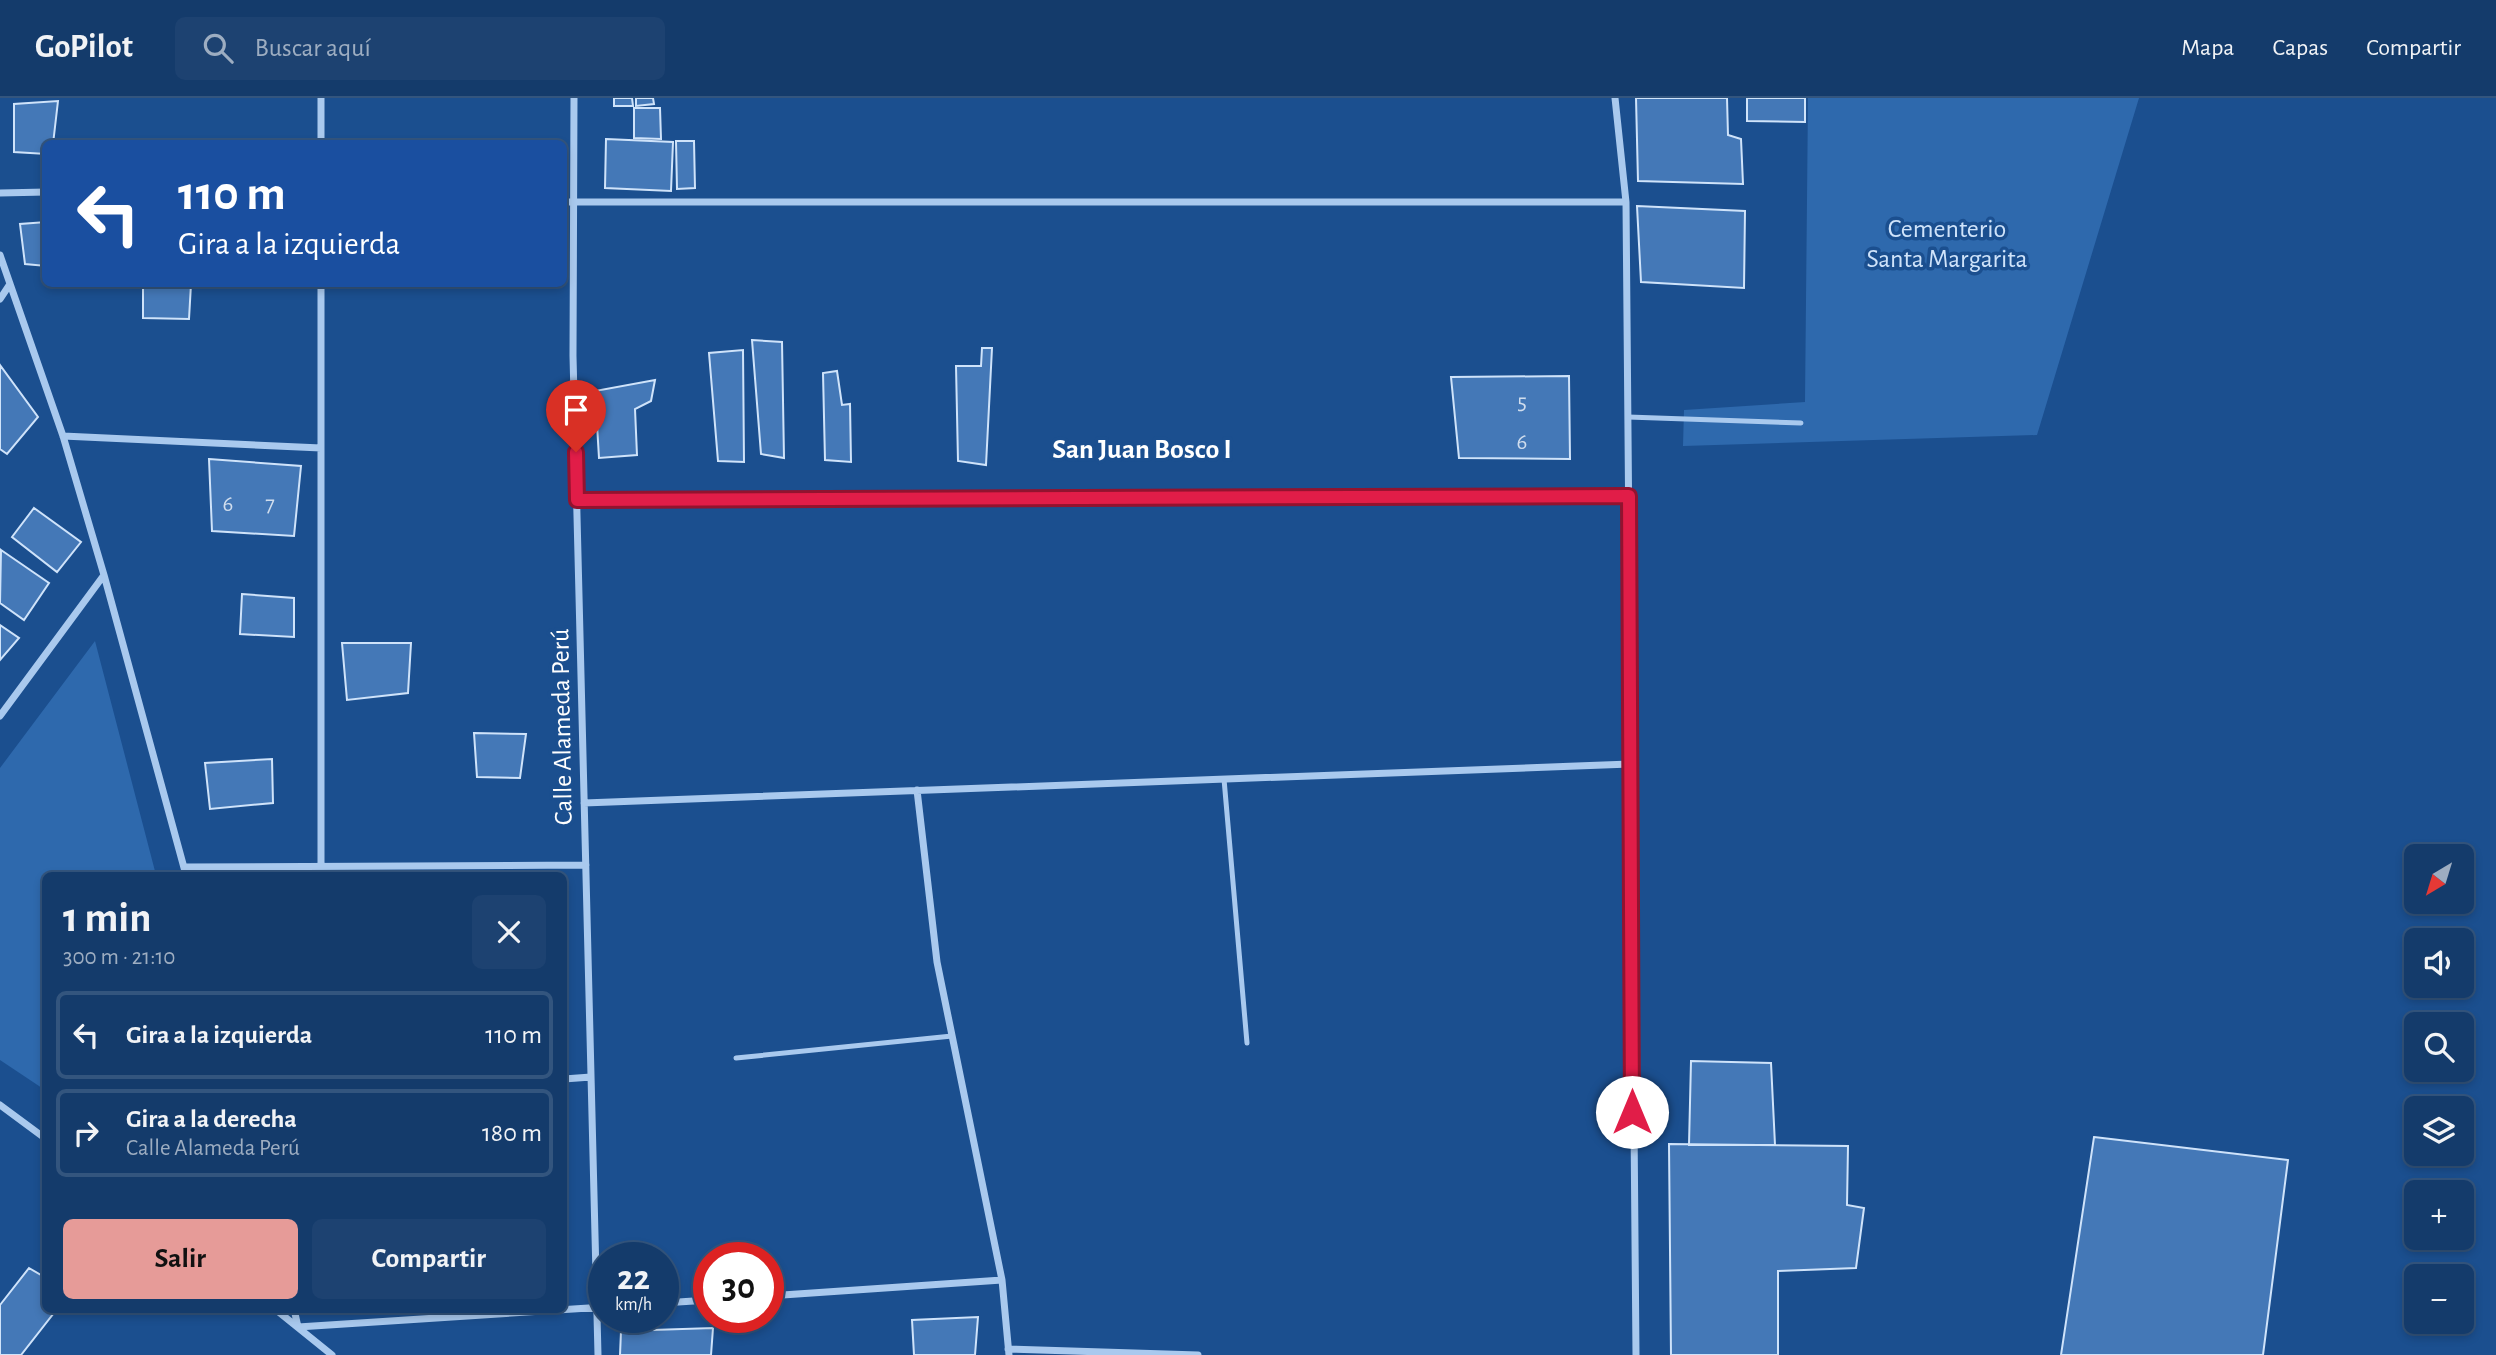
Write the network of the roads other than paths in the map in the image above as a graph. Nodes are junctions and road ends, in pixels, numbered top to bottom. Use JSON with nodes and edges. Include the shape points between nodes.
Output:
{"nodes":[{"id":1,"x":321,"y":98,"type":"edge"},
{"id":2,"x":574,"y":98,"type":"edge"},
{"id":3,"x":1615,"y":98,"type":"edge"},
{"id":4,"x":321,"y":140,"type":"edge"},
{"id":5,"x":42,"y":192,"type":"edge"},
{"id":6,"x":0,"y":193,"type":"edge"},
{"id":7,"x":568,"y":202,"type":"edge"},
{"id":8,"x":1626,"y":202,"type":"junction"},
{"id":9,"x":0,"y":256,"type":"edge"},
{"id":10,"x":10,"y":284,"type":"junction"},
{"id":11,"x":321,"y":287,"type":"edge"},
{"id":12,"x":0,"y":299,"type":"edge"},
{"id":13,"x":1628,"y":417,"type":"junction"},
{"id":14,"x":1801,"y":423,"type":"dead end"},
{"id":15,"x":63,"y":436,"type":"junction"},
{"id":16,"x":321,"y":448,"type":"junction"},
{"id":17,"x":1629,"y":496,"type":"junction"},
{"id":18,"x":577,"y":500,"type":"junction"},
{"id":19,"x":104,"y":575,"type":"junction"},
{"id":20,"x":0,"y":716,"type":"edge"},
{"id":21,"x":1630,"y":764,"type":"junction"},
{"id":22,"x":1224,"y":779,"type":"junction"},
{"id":23,"x":917,"y":790,"type":"junction"},
{"id":24,"x":584,"y":803,"type":"junction"},
{"id":25,"x":586,"y":865,"type":"junction"},
{"id":26,"x":321,"y":867,"type":"junction"},
{"id":27,"x":185,"y":871,"type":"edge"},
{"id":28,"x":952,"y":1036,"type":"junction"},
{"id":29,"x":1247,"y":1043,"type":"dead end"},
{"id":30,"x":736,"y":1058,"type":"dead end"},
{"id":31,"x":591,"y":1077,"type":"junction"},
{"id":32,"x":567,"y":1079,"type":"edge"},
{"id":33,"x":0,"y":1105,"type":"edge"},
{"id":34,"x":42,"y":1136,"type":"edge"},
{"id":35,"x":597,"y":1242,"type":"edge"},
{"id":36,"x":1002,"y":1280,"type":"junction"},
{"id":37,"x":784,"y":1295,"type":"edge"},
{"id":38,"x":588,"y":1309,"type":"edge"},
{"id":39,"x":567,"y":1310,"type":"edge"},
{"id":40,"x":280,"y":1313,"type":"edge"},
{"id":41,"x":295,"y":1313,"type":"edge"},
{"id":42,"x":521,"y":1313,"type":"edge"},
{"id":43,"x":298,"y":1327,"type":"junction"},
{"id":44,"x":599,"y":1333,"type":"edge"},
{"id":45,"x":1009,"y":1352,"type":"edge"},
{"id":46,"x":332,"y":1355,"type":"edge"},
{"id":47,"x":598,"y":1355,"type":"edge"},
{"id":48,"x":1198,"y":1355,"type":"edge"},
{"id":49,"x":1636,"y":1355,"type":"edge"}],
"edges":[{"from":1,"to":4,"type":"street"},
{"from":2,"to":7,"type":"street","name":"Calle Alameda Perú"},
{"from":3,"to":8,"type":"street"},
{"from":5,"to":6,"type":"street"},
{"from":7,"to":8,"type":"street"},
{"from":7,"to":18,"type":"street","name":"Calle Alameda Perú"},
{"from":8,"to":13,"type":"street"},
{"from":9,"to":10,"type":"street"},
{"from":10,"to":12,"type":"street"},
{"from":10,"to":15,"type":"street"},
{"from":11,"to":16,"type":"street"},
{"from":13,"to":14,"type":"lane"},
{"from":13,"to":17,"type":"street"},
{"from":15,"to":16,"type":"street"},
{"from":15,"to":19,"type":"street"},
{"from":16,"to":26,"type":"street"},
{"from":17,"to":18,"type":"street"},
{"from":17,"to":21,"type":"street"},
{"from":18,"to":24,"type":"street","name":"Calle Alameda Perú"},
{"from":19,"to":20,"type":"street"},
{"from":19,"to":27,"type":"street"},
{"from":21,"to":22,"type":"street"},
{"from":21,"to":49,"type":"street"},
{"from":22,"to":23,"type":"street"},
{"from":22,"to":29,"type":"lane"},
{"from":23,"to":24,"type":"street"},
{"from":23,"to":28,"type":"street","via":[[937,962]]},
{"from":24,"to":25,"type":"street","name":"Calle Alameda Perú"},
{"from":25,"to":26,"type":"street"},
{"from":25,"to":31,"type":"street","name":"Calle Alameda Perú"},
{"from":26,"to":27,"type":"street"},
{"from":28,"to":30,"type":"lane"},
{"from":28,"to":36,"type":"street"},
{"from":31,"to":32,"type":"street"},
{"from":31,"to":35,"type":"street","name":"Calle Alameda Perú"},
{"from":33,"to":34,"type":"street"},
{"from":36,"to":37,"type":"street"},
{"from":36,"to":45,"type":"street"},
{"from":38,"to":39,"type":"street"},
{"from":40,"to":43,"type":"street"},
{"from":41,"to":43,"type":"street"},
{"from":42,"to":43,"type":"street"},
{"from":43,"to":46,"type":"street"},
{"from":44,"to":47,"type":"street","name":"Calle Alameda Perú"},
{"from":45,"to":48,"type":"street"}]}
